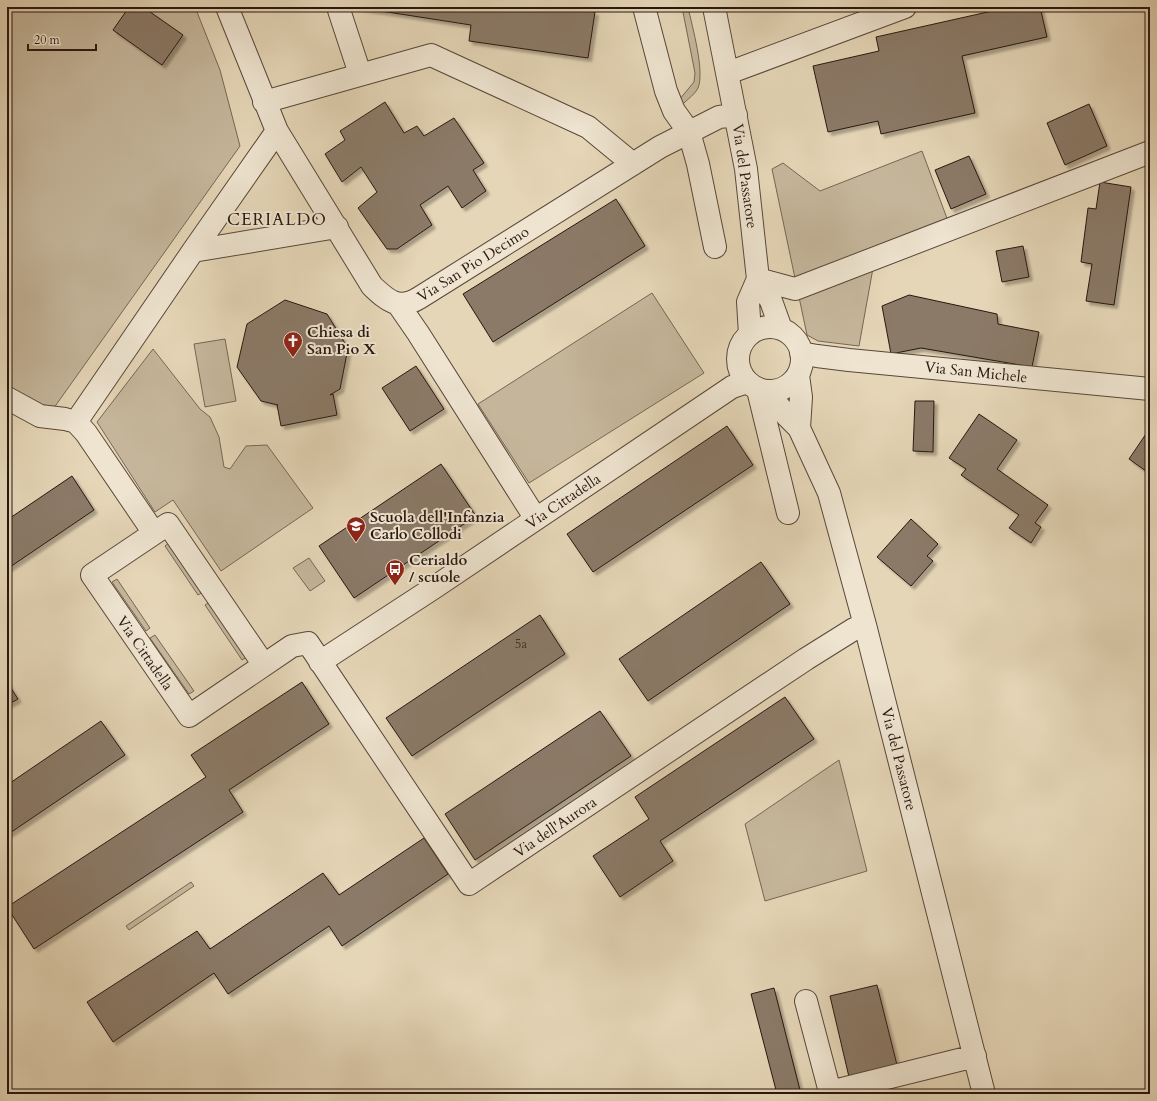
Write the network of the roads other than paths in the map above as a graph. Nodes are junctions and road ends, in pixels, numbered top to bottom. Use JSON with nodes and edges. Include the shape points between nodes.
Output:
{"nodes":[{"id":1,"x":226,"y":7,"type":"edge"},
{"id":2,"x":338,"y":7,"type":"edge"},
{"id":3,"x":644,"y":7,"type":"edge"},
{"id":4,"x":714,"y":7,"type":"edge"},
{"id":5,"x":905,"y":7,"type":"edge"},
{"id":6,"x":728,"y":73,"type":"junction"},
{"id":7,"x":360,"y":74,"type":"junction"},
{"id":8,"x":264,"y":102,"type":"junction"},
{"id":9,"x":736,"y":115,"type":"junction"},
{"id":10,"x":277,"y":131,"type":"junction"},
{"id":11,"x":689,"y":132,"type":"junction"},
{"id":12,"x":1150,"y":152,"type":"edge"},
{"id":13,"x":633,"y":164,"type":"junction"},
{"id":14,"x":337,"y":227,"type":"junction"},
{"id":15,"x":715,"y":246,"type":"dead end"},
{"id":16,"x":193,"y":251,"type":"junction"},
{"id":17,"x":758,"y":279,"type":"junction"},
{"id":18,"x":398,"y":304,"type":"junction"},
{"id":19,"x":781,"y":329,"type":"junction"},
{"id":20,"x":750,"y":334,"type":"junction"},
{"id":21,"x":801,"y":353,"type":"junction"},
{"id":22,"x":798,"y":376,"type":"junction"},
{"id":23,"x":757,"y":388,"type":"junction"},
{"id":24,"x":1150,"y":389,"type":"edge"},
{"id":25,"x":7,"y":398,"type":"edge"},
{"id":26,"x":76,"y":422,"type":"junction"},
{"id":27,"x":799,"y":428,"type":"junction"},
{"id":28,"x":788,"y":513,"type":"dead end"},
{"id":29,"x":536,"y":519,"type":"junction"},
{"id":30,"x":154,"y":533,"type":"junction"},
{"id":31,"x":865,"y":625,"type":"junction"},
{"id":32,"x":320,"y":662,"type":"junction"},
{"id":33,"x":264,"y":665,"type":"junction"},
{"id":34,"x":806,"y":1001,"type":"dead end"},
{"id":35,"x":975,"y":1056,"type":"junction"},
{"id":36,"x":984,"y":1094,"type":"edge"}],
"edges":[{"from":1,"to":8,"type":"street","name":"Via San Pio Decimo"},
{"from":2,"to":7,"type":"street"},
{"from":3,"to":11,"type":"street","via":[[666,91],[674,111]]},
{"from":4,"to":6,"type":"street","name":"Via del Passatore"},
{"from":5,"to":6,"type":"street"},
{"from":6,"to":9,"type":"street","name":"Via del Passatore"},
{"from":7,"to":8,"type":"street"},
{"from":7,"to":13,"type":"street","via":[[431,55],[588,127]]},
{"from":8,"to":10,"type":"street","name":"Via San Pio Decimo"},
{"from":9,"to":11,"type":"street","name":"Via San Pio Decimo","via":[[719,117]]},
{"from":9,"to":17,"type":"street","name":"Via del Passatore","via":[[746,169]]},
{"from":10,"to":14,"type":"street","name":"Via San Pio Decimo"},
{"from":10,"to":16,"type":"street"},
{"from":11,"to":13,"type":"street","name":"Via San Pio Decimo"},
{"from":11,"to":15,"type":"street"},
{"from":12,"to":17,"type":"street","via":[[795,288]]},
{"from":13,"to":18,"type":"street","name":"Via San Pio Decimo","via":[[410,304]]},
{"from":14,"to":16,"type":"street"},
{"from":14,"to":18,"type":"street","name":"Via San Pio Decimo","via":[[372,286],[384,297]]},
{"from":16,"to":26,"type":"street"},
{"from":17,"to":19,"type":"street","name":"Via del Passatore","via":[[771,301]]},
{"from":17,"to":20,"type":"street","name":"Via del Passatore","via":[[748,302]]},
{"from":18,"to":29,"type":"street"},
{"from":19,"to":20,"type":"street","via":[[760,328]]},
{"from":19,"to":21,"type":"street","via":[[791,334],[798,343]]},
{"from":20,"to":23,"type":"street","via":[[742,342],[738,352],[738,363],[740,373]]},
{"from":21,"to":22,"type":"street"},
{"from":21,"to":24,"type":"street","name":"Via San Michele","via":[[849,360]]},
{"from":22,"to":23,"type":"street","via":[[785,388],[777,391]]},
{"from":22,"to":27,"type":"street","name":"Via del Passatore","via":[[801,397]]},
{"from":23,"to":27,"type":"street","name":"Via del Passatore"},
{"from":23,"to":28,"type":"street"},
{"from":23,"to":29,"type":"street","name":"Via Cittadella","via":[[732,387]]},
{"from":25,"to":26,"type":"street","via":[[40,416]]},
{"from":26,"to":30,"type":"street"},
{"from":27,"to":31,"type":"street","name":"Via del Passatore","via":[[829,493]]},
{"from":29,"to":32,"type":"street","name":"Via Cittadella"},
{"from":30,"to":33,"type":"street","name":"Via Cittadella","via":[[168,524]]},
{"from":30,"to":33,"type":"street","name":"Via Cittadella","via":[[92,575],[189,716]]},
{"from":31,"to":32,"type":"street","name":"Via dell'Aurora","via":[[854,629],[806,659],[469,884]]},
{"from":31,"to":35,"type":"street","name":"Via del Passatore"},
{"from":32,"to":33,"type":"street","name":"Via Cittadella","via":[[308,643],[292,646]]},
{"from":34,"to":35,"type":"street","via":[[830,1092]]},
{"from":35,"to":36,"type":"street","name":"Via del Passatore"}]}
